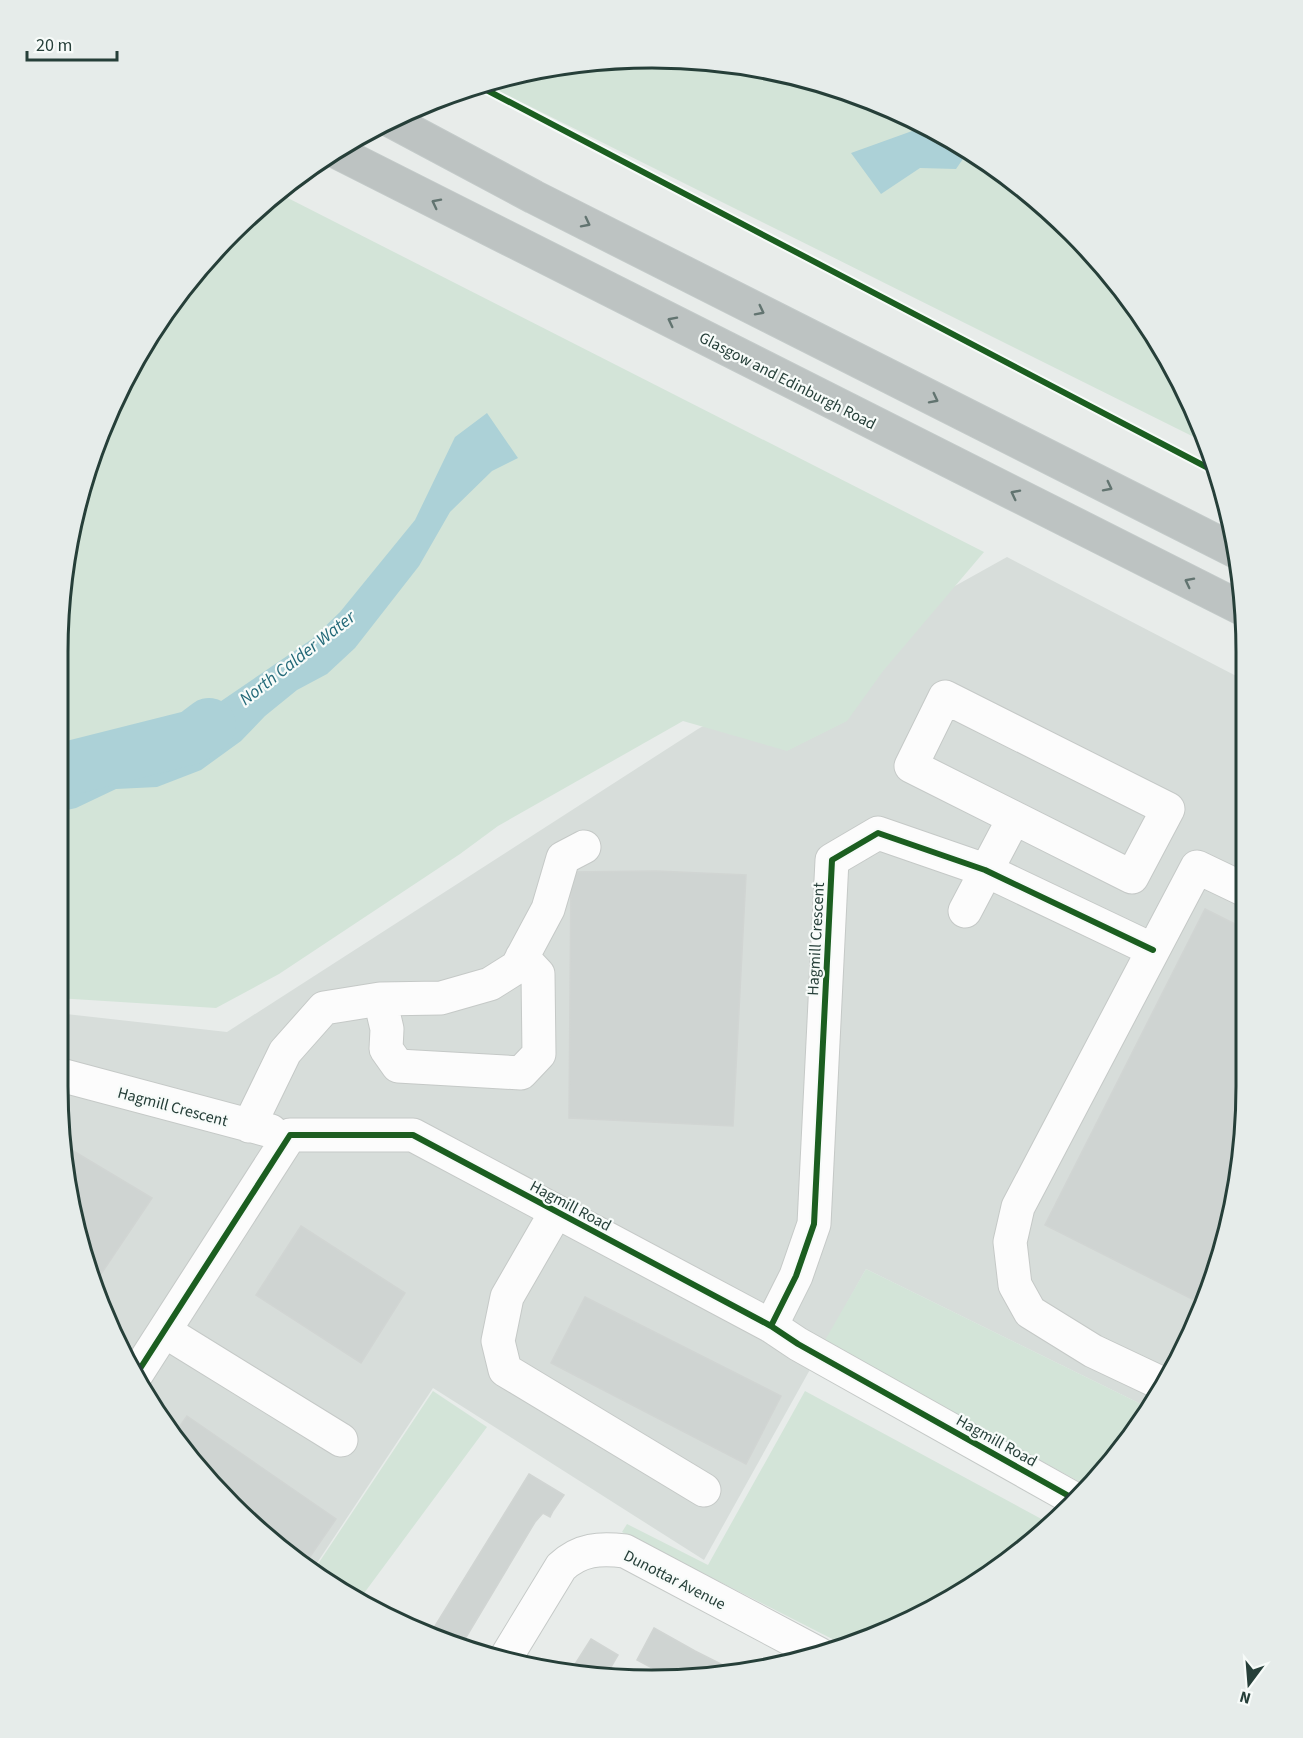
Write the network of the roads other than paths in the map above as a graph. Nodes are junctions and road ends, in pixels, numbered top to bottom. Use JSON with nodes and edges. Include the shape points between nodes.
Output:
{"nodes":[{"id":1,"x":399,"y":125,"type":"edge"},
{"id":2,"x":344,"y":156,"type":"edge"},
{"id":3,"x":1226,"y":546,"type":"edge"},
{"id":4,"x":1233,"y":604,"type":"edge"},
{"id":5,"x":1014,"y":818,"type":"junction"},
{"id":6,"x":584,"y":847,"type":"dead end"},
{"id":7,"x":985,"y":870,"type":"junction"},
{"id":8,"x":1236,"y":886,"type":"edge"},
{"id":9,"x":965,"y":911,"type":"dead end"},
{"id":10,"x":1153,"y":950,"type":"junction"},
{"id":11,"x":522,"y":957,"type":"junction"},
{"id":12,"x":380,"y":999,"type":"junction"},
{"id":13,"x":68,"y":1077,"type":"edge"},
{"id":14,"x":249,"y":1126,"type":"junction"},
{"id":15,"x":290,"y":1135,"type":"junction"},
{"id":16,"x":556,"y":1212,"type":"junction"},
{"id":17,"x":771,"y":1326,"type":"junction"},
{"id":18,"x":166,"y":1332,"type":"junction"},
{"id":19,"x":141,"y":1369,"type":"edge"},
{"id":20,"x":1156,"y":1381,"type":"edge"},
{"id":21,"x":341,"y":1440,"type":"dead end"},
{"id":22,"x":704,"y":1490,"type":"dead end"},
{"id":23,"x":1063,"y":1500,"type":"edge"},
{"id":24,"x":810,"y":1649,"type":"edge"},
{"id":25,"x":509,"y":1653,"type":"edge"}],
"edges":[{"from":1,"to":3,"type":"highway","one_way":true},
{"from":4,"to":2,"type":"highway","name":"Glasgow and Edinburgh Road","one_way":true},
{"from":5,"to":5,"type":"street","via":[[1132,878],[1168,809],[945,697],[911,766]]},
{"from":5,"to":7,"type":"street"},
{"from":6,"to":11,"type":"street","via":[[562,858],[548,909]]},
{"from":7,"to":9,"type":"street"},
{"from":7,"to":10,"type":"street","name":"Hagmill Crescent"},
{"from":7,"to":17,"type":"street","name":"Hagmill Crescent","via":[[878,833],[832,861],[814,1224],[796,1276]]},
{"from":8,"to":10,"type":"street","via":[[1197,867]]},
{"from":10,"to":20,"type":"street","via":[[1018,1207],[1010,1242],[1015,1285],[1030,1312],[1093,1351]]},
{"from":11,"to":12,"type":"street","via":[[517,967],[490,984],[441,998]]},
{"from":11,"to":12,"type":"street","via":[[538,974],[539,1054],[521,1073],[398,1066],[386,1049],[387,1029]]},
{"from":12,"to":14,"type":"street","via":[[324,1008],[285,1052]]},
{"from":13,"to":14,"type":"street","name":"Hagmill Crescent"},
{"from":14,"to":15,"type":"street","name":"Hagmill Crescent"},
{"from":15,"to":16,"type":"street","name":"Hagmill Road","via":[[413,1136]]},
{"from":15,"to":18,"type":"street"},
{"from":16,"to":17,"type":"street","name":"Hagmill Road"},
{"from":16,"to":22,"type":"street","via":[[507,1297],[498,1341],[505,1370]]},
{"from":17,"to":23,"type":"street","name":"Hagmill Road"},
{"from":18,"to":19,"type":"street"},
{"from":18,"to":21,"type":"street"},
{"from":24,"to":25,"type":"street","name":"Dunottar Avenue","via":[[625,1551],[606,1549],[573,1555],[561,1567]]}]}
